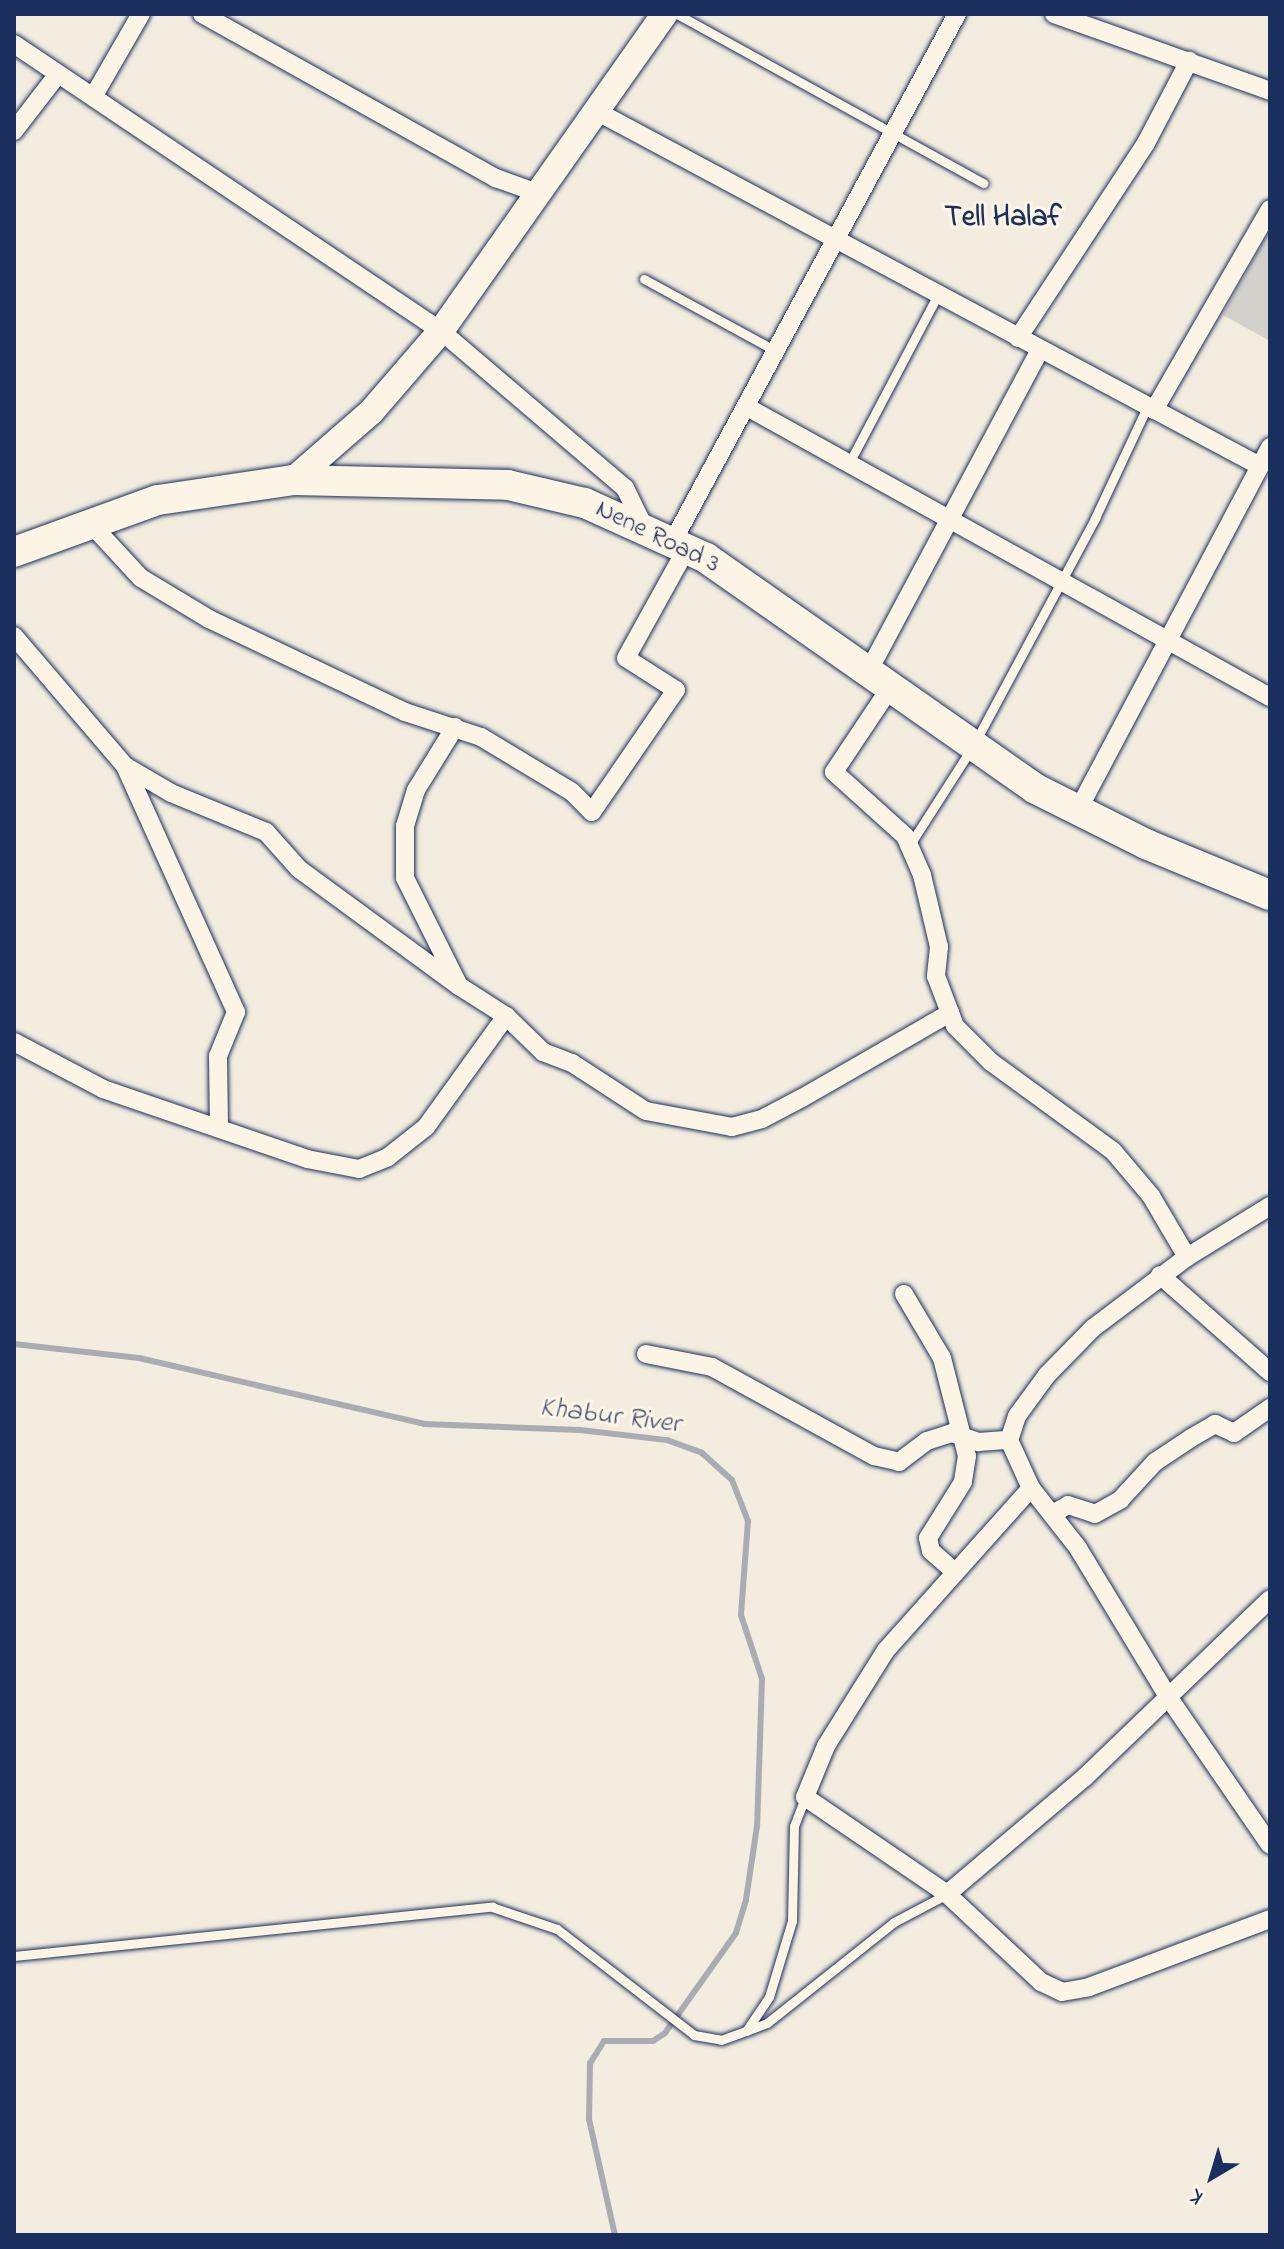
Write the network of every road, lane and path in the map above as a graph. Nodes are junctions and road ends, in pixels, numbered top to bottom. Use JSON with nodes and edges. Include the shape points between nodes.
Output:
{"nodes":[{"id":1,"x":141,"y":14,"type":"edge"},
{"id":2,"x":202,"y":14,"type":"edge"},
{"id":3,"x":665,"y":14,"type":"edge"},
{"id":4,"x":677,"y":14,"type":"edge"},
{"id":5,"x":957,"y":14,"type":"edge"},
{"id":6,"x":1054,"y":14,"type":"edge"},
{"id":7,"x":14,"y":44,"type":"edge"},
{"id":8,"x":1189,"y":61,"type":"junction"},
{"id":9,"x":58,"y":74,"type":"junction"},
{"id":10,"x":1270,"y":91,"type":"edge"},
{"id":11,"x":93,"y":97,"type":"junction"},
{"id":12,"x":598,"y":112,"type":"junction"},
{"id":13,"x":14,"y":131,"type":"edge"},
{"id":14,"x":892,"y":135,"type":"junction"},
{"id":15,"x":983,"y":183,"type":"dead end"},
{"id":16,"x":540,"y":194,"type":"junction"},
{"id":17,"x":1270,"y":209,"type":"edge"},
{"id":18,"x":834,"y":242,"type":"junction"},
{"id":19,"x":644,"y":279,"type":"dead end"},
{"id":20,"x":937,"y":296,"type":"junction"},
{"id":21,"x":441,"y":331,"type":"junction"},
{"id":22,"x":1018,"y":338,"type":"junction"},
{"id":23,"x":1040,"y":350,"type":"junction"},
{"id":24,"x":776,"y":351,"type":"junction"},
{"id":25,"x":747,"y":407,"type":"junction"},
{"id":26,"x":1150,"y":409,"type":"junction"},
{"id":27,"x":1270,"y":447,"type":"edge"},
{"id":28,"x":848,"y":465,"type":"junction"},
{"id":29,"x":1260,"y":466,"type":"junction"},
{"id":30,"x":293,"y":480,"type":"junction"},
{"id":31,"x":90,"y":523,"type":"junction"},
{"id":32,"x":952,"y":523,"type":"junction"},
{"id":33,"x":644,"y":527,"type":"junction"},
{"id":34,"x":680,"y":544,"type":"junction"},
{"id":35,"x":14,"y":552,"type":"edge"},
{"id":36,"x":1060,"y":582,"type":"junction"},
{"id":37,"x":14,"y":636,"type":"edge"},
{"id":38,"x":1168,"y":640,"type":"junction"},
{"id":39,"x":879,"y":680,"type":"junction"},
{"id":40,"x":1270,"y":697,"type":"edge"},
{"id":41,"x":455,"y":727,"type":"junction"},
{"id":42,"x":973,"y":746,"type":"junction"},
{"id":43,"x":125,"y":766,"type":"junction"},
{"id":44,"x":1078,"y":810,"type":"junction"},
{"id":45,"x":909,"y":846,"type":"junction"},
{"id":46,"x":1270,"y":895,"type":"edge"},
{"id":47,"x":459,"y":986,"type":"junction"},
{"id":48,"x":950,"y":1013,"type":"junction"},
{"id":49,"x":506,"y":1016,"type":"junction"},
{"id":50,"x":14,"y":1042,"type":"edge"},
{"id":51,"x":219,"y":1127,"type":"junction"},
{"id":52,"x":1270,"y":1206,"type":"edge"},
{"id":53,"x":1187,"y":1257,"type":"junction"},
{"id":54,"x":1160,"y":1275,"type":"junction"},
{"id":55,"x":904,"y":1294,"type":"dead end"},
{"id":56,"x":646,"y":1354,"type":"dead end"},
{"id":57,"x":1270,"y":1372,"type":"edge"},
{"id":58,"x":1270,"y":1408,"type":"edge"},
{"id":59,"x":961,"y":1436,"type":"junction"},
{"id":60,"x":1009,"y":1440,"type":"junction"},
{"id":61,"x":1031,"y":1488,"type":"junction"},
{"id":62,"x":1052,"y":1514,"type":"junction"},
{"id":63,"x":954,"y":1571,"type":"junction"},
{"id":64,"x":1270,"y":1599,"type":"edge"},
{"id":65,"x":1169,"y":1698,"type":"junction"},
{"id":66,"x":805,"y":1797,"type":"junction"},
{"id":67,"x":1270,"y":1845,"type":"edge"},
{"id":68,"x":947,"y":1894,"type":"junction"},
{"id":69,"x":1270,"y":1919,"type":"edge"},
{"id":70,"x":14,"y":1956,"type":"edge"},
{"id":71,"x":746,"y":2031,"type":"junction"}],
"edges":[{"from":1,"to":11,"type":"street"},
{"from":2,"to":16,"type":"street","via":[[496,178]]},
{"from":3,"to":12,"type":"street"},
{"from":4,"to":14,"type":"lane"},
{"from":5,"to":14,"type":"street"},
{"from":6,"to":8,"type":"street"},
{"from":7,"to":9,"type":"street"},
{"from":8,"to":10,"type":"street"},
{"from":8,"to":22,"type":"street","via":[[1146,143]]},
{"from":9,"to":11,"type":"street"},
{"from":9,"to":13,"type":"street"},
{"from":11,"to":21,"type":"street"},
{"from":12,"to":16,"type":"street"},
{"from":12,"to":18,"type":"street"},
{"from":14,"to":15,"type":"lane"},
{"from":14,"to":18,"type":"street"},
{"from":16,"to":21,"type":"street"},
{"from":17,"to":26,"type":"street"},
{"from":18,"to":20,"type":"street"},
{"from":18,"to":24,"type":"street"},
{"from":19,"to":24,"type":"lane"},
{"from":20,"to":22,"type":"street"},
{"from":20,"to":28,"type":"lane"},
{"from":21,"to":30,"type":"street","via":[[342,441]]},
{"from":21,"to":33,"type":"street","via":[[625,488]]},
{"from":22,"to":23,"type":"street"},
{"from":23,"to":26,"type":"street"},
{"from":23,"to":32,"type":"street"},
{"from":24,"to":25,"type":"street"},
{"from":25,"to":28,"type":"street"},
{"from":25,"to":34,"type":"street"},
{"from":26,"to":29,"type":"street"},
{"from":26,"to":36,"type":"lane"},
{"from":27,"to":29,"type":"street"},
{"from":28,"to":32,"type":"street"},
{"from":29,"to":38,"type":"street"},
{"from":30,"to":31,"type":"main road","name":"Nene Road 3","via":[[158,500]]},
{"from":30,"to":33,"type":"main road","name":"Nene Road 3","via":[[508,485],[585,503]]},
{"from":31,"to":35,"type":"main road","name":"Nene Road 3"},
{"from":31,"to":41,"type":"street","via":[[141,578],[209,619],[405,712]]},
{"from":32,"to":36,"type":"street"},
{"from":32,"to":39,"type":"street"},
{"from":33,"to":34,"type":"main road","name":"Nene Road 3"},
{"from":34,"to":39,"type":"main road","name":"Nene Road 3"},
{"from":34,"to":41,"type":"street","via":[[626,658],[676,690],[592,812],[572,792],[514,755]]},
{"from":36,"to":38,"type":"street"},
{"from":36,"to":42,"type":"lane"},
{"from":37,"to":43,"type":"street"},
{"from":38,"to":40,"type":"street"},
{"from":38,"to":44,"type":"street"},
{"from":39,"to":42,"type":"main road","name":"Nene Road 3"},
{"from":39,"to":45,"type":"street","via":[[834,772]]},
{"from":41,"to":47,"type":"street","via":[[416,790],[405,826],[405,878]]},
{"from":42,"to":44,"type":"main road","name":"Nene Road 3"},
{"from":42,"to":45,"type":"lane"},
{"from":43,"to":47,"type":"street","via":[[171,793],[266,832],[299,869]]},
{"from":43,"to":51,"type":"street","via":[[236,1012],[218,1056]]},
{"from":44,"to":46,"type":"main road","name":"Nene Road 3"},
{"from":45,"to":48,"type":"street","via":[[922,875],[939,947],[936,976]]},
{"from":47,"to":49,"type":"street"},
{"from":48,"to":49,"type":"street","via":[[802,1098],[732,1127],[646,1111],[572,1063],[543,1052]]},
{"from":48,"to":53,"type":"street","via":[[955,1026],[991,1062],[1113,1151],[1151,1196]]},
{"from":49,"to":51,"type":"street","via":[[426,1127],[388,1157],[359,1169],[307,1159]]},
{"from":50,"to":51,"type":"street","via":[[103,1089]]},
{"from":52,"to":53,"type":"street"},
{"from":53,"to":54,"type":"street"},
{"from":54,"to":57,"type":"street"},
{"from":54,"to":60,"type":"street","via":[[1093,1328],[1047,1375],[1017,1416]]},
{"from":55,"to":59,"type":"street","via":[[942,1358]]},
{"from":56,"to":59,"type":"street","via":[[712,1367],[874,1456],[899,1462],[927,1441],[952,1433]]},
{"from":58,"to":62,"type":"street","via":[[1234,1433],[1215,1424],[1191,1438],[1155,1462],[1120,1500],[1095,1514],[1068,1505]]},
{"from":59,"to":60,"type":"street","via":[[978,1442]]},
{"from":59,"to":63,"type":"street","via":[[967,1456],[963,1482],[928,1538],[931,1551]]},
{"from":60,"to":61,"type":"street"},
{"from":61,"to":62,"type":"street"},
{"from":61,"to":63,"type":"street"},
{"from":62,"to":65,"type":"street"},
{"from":63,"to":66,"type":"street","via":[[886,1650],[826,1746]]},
{"from":64,"to":65,"type":"street"},
{"from":65,"to":67,"type":"street"},
{"from":65,"to":68,"type":"street"},
{"from":66,"to":68,"type":"street"},
{"from":66,"to":71,"type":"lane","via":[[794,1826],[792,1921],[769,1997]]},
{"from":68,"to":69,"type":"street","via":[[1041,1982],[1062,1992],[1089,1987]]},
{"from":68,"to":71,"type":"lane","via":[[894,1922],[767,2023]]},
{"from":70,"to":71,"type":"lane","via":[[492,1907],[557,1929],[694,2035],[721,2040]]}]}
